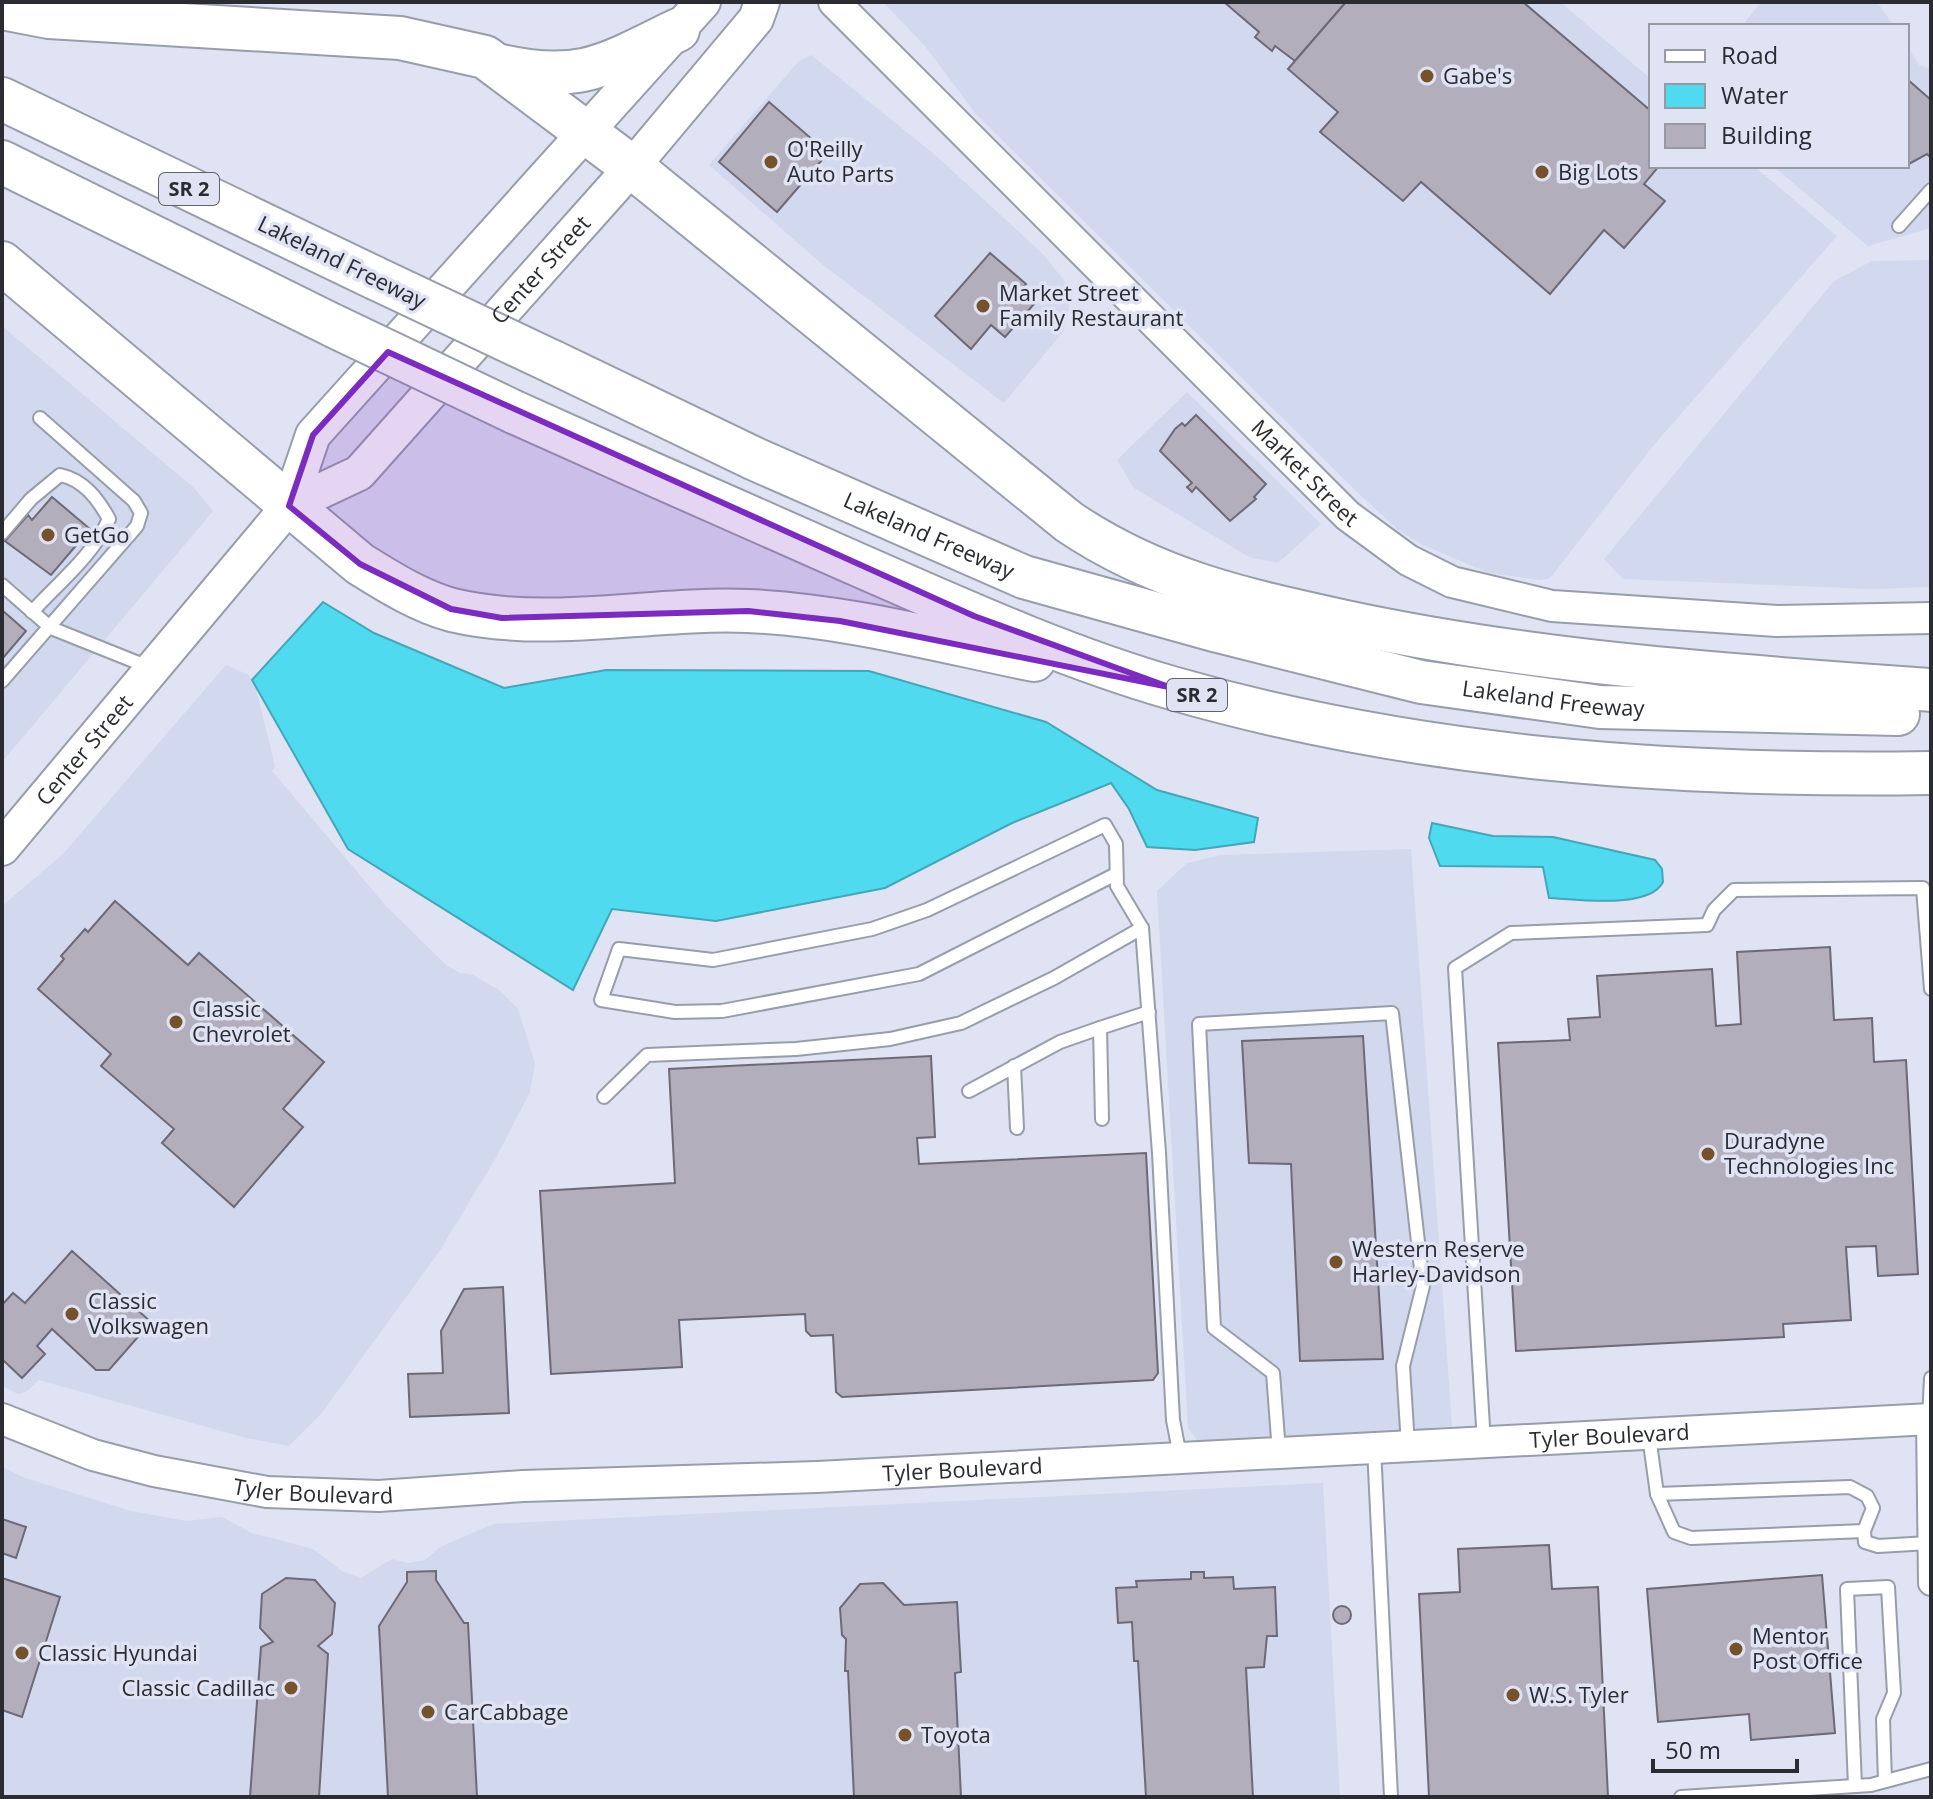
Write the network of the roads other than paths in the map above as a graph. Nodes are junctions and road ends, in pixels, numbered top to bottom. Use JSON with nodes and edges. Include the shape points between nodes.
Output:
{"nodes":[{"id":1,"x":762,"y":2,"type":"edge"},
{"id":2,"x":834,"y":2,"type":"edge"},
{"id":3,"x":2,"y":8,"type":"edge"},
{"id":4,"x":691,"y":16,"type":"edge"},
{"id":5,"x":498,"y":65,"type":"junction"},
{"id":6,"x":2,"y":99,"type":"edge"},
{"id":7,"x":585,"y":134,"type":"junction"},
{"id":8,"x":2,"y":162,"type":"edge"},
{"id":9,"x":632,"y":167,"type":"junction"},
{"id":10,"x":1931,"y":190,"type":"edge"},
{"id":11,"x":1899,"y":226,"type":"dead end"},
{"id":12,"x":2,"y":263,"type":"edge"},
{"id":13,"x":40,"y":418,"type":"dead end"},
{"id":14,"x":289,"y":506,"type":"junction"},
{"id":15,"x":2,"y":533,"type":"edge"},
{"id":16,"x":2,"y":585,"type":"edge"},
{"id":17,"x":32,"y":612,"type":"junction"},
{"id":18,"x":1931,"y":618,"type":"edge"},
{"id":19,"x":51,"y":628,"type":"junction"},
{"id":20,"x":153,"y":669,"type":"junction"},
{"id":21,"x":2,"y":681,"type":"edge"},
{"id":22,"x":1169,"y":687,"type":"junction"},
{"id":23,"x":1931,"y":690,"type":"edge"},
{"id":24,"x":1931,"y":713,"type":"edge"},
{"id":25,"x":1931,"y":773,"type":"edge"},
{"id":26,"x":2,"y":848,"type":"edge"},
{"id":27,"x":1116,"y":874,"type":"junction"},
{"id":28,"x":1142,"y":928,"type":"junction"},
{"id":29,"x":1931,"y":989,"type":"edge"},
{"id":30,"x":1149,"y":1012,"type":"junction"},
{"id":31,"x":1100,"y":1028,"type":"junction"},
{"id":32,"x":1014,"y":1066,"type":"junction"},
{"id":33,"x":969,"y":1091,"type":"dead end"},
{"id":34,"x":604,"y":1097,"type":"dead end"},
{"id":35,"x":1102,"y":1119,"type":"dead end"},
{"id":36,"x":1017,"y":1128,"type":"dead end"},
{"id":37,"x":1931,"y":1378,"type":"edge"},
{"id":38,"x":2,"y":1419,"type":"edge"},
{"id":39,"x":1930,"y":1419,"type":"edge"},
{"id":40,"x":1649,"y":1436,"type":"junction"},
{"id":41,"x":1484,"y":1443,"type":"junction"},
{"id":42,"x":1408,"y":1446,"type":"junction"},
{"id":43,"x":1374,"y":1448,"type":"junction"},
{"id":44,"x":1279,"y":1452,"type":"junction"},
{"id":45,"x":1180,"y":1456,"type":"junction"},
{"id":46,"x":1657,"y":1494,"type":"junction"},
{"id":47,"x":1864,"y":1531,"type":"junction"},
{"id":48,"x":1929,"y":1543,"type":"junction"},
{"id":49,"x":1931,"y":1580,"type":"edge"},
{"id":50,"x":1931,"y":1769,"type":"edge"},
{"id":51,"x":1885,"y":1781,"type":"junction"},
{"id":52,"x":1855,"y":1786,"type":"junction"},
{"id":53,"x":1873,"y":1791,"type":"edge"},
{"id":54,"x":1391,"y":1797,"type":"edge"},
{"id":55,"x":1681,"y":1797,"type":"edge"}],
"edges":[{"from":1,"to":9,"type":"main road","name":"Center Street","via":[[756,19]]},
{"from":2,"to":18,"type":"street","name":"Market Street","via":[[1348,516],[1408,560],[1452,582],[1552,606],[1777,621]]},
{"from":3,"to":5,"type":"highway","via":[[49,17],[400,38],[467,51]]},
{"from":4,"to":5,"type":"highway","via":[[623,57],[575,73],[541,75]]},
{"from":4,"to":7,"type":"main road","name":"Center Street"},
{"from":5,"to":7,"type":"highway"},
{"from":6,"to":24,"type":"highway","name":"Lakeland Freeway","number":"SR 2","bridge":true,"via":[[755,459],[1024,577],[1421,682],[1600,707]]},
{"from":7,"to":9,"type":"highway"},
{"from":7,"to":14,"type":"main road","name":"Center Street","via":[[313,435]]},
{"from":8,"to":22,"type":"highway","number":"SR 2","bridge":true,"via":[[514,412],[974,616]]},
{"from":9,"to":14,"type":"main road","name":"Center Street","via":[[359,473]]},
{"from":9,"to":23,"type":"highway","via":[[1069,522],[1146,568],[1246,600],[1432,640],[1658,670]]},
{"from":10,"to":11,"type":"lane"},
{"from":12,"to":14,"type":"highway"},
{"from":13,"to":19,"type":"lane","via":[[141,513],[137,526]]},
{"from":14,"to":20,"type":"main road","name":"Center Street"},
{"from":14,"to":22,"type":"highway","via":[[360,564],[404,591],[451,609],[502,618],[748,611],[840,621]]},
{"from":15,"to":17,"type":"lane","via":[[60,475],[98,499],[109,519],[95,543]]},
{"from":16,"to":17,"type":"lane"},
{"from":17,"to":19,"type":"lane"},
{"from":19,"to":20,"type":"lane"},
{"from":19,"to":21,"type":"lane"},
{"from":20,"to":26,"type":"main road","name":"Center Street"},
{"from":22,"to":25,"type":"highway","number":"SR 2","via":[[1384,737],[1546,759],[1818,775]]},
{"from":27,"to":27,"type":"lane","via":[[1116,844],[1105,825],[927,910],[872,929],[713,960],[619,949],[601,1000],[675,1012],[722,1011],[919,974]]},
{"from":27,"to":28,"type":"lane","via":[[1117,886]]},
{"from":28,"to":30,"type":"lane"},
{"from":28,"to":34,"type":"lane","via":[[961,1023],[890,1039],[796,1049],[647,1055]]},
{"from":29,"to":41,"type":"lane","via":[[1923,888],[1734,890],[1707,925],[1511,933],[1455,968]]},
{"from":30,"to":31,"type":"lane"},
{"from":30,"to":45,"type":"lane","via":[[1173,1420]]},
{"from":31,"to":32,"type":"lane"},
{"from":31,"to":35,"type":"lane"},
{"from":32,"to":33,"type":"lane"},
{"from":32,"to":36,"type":"lane"},
{"from":37,"to":39,"type":"lane"},
{"from":38,"to":45,"type":"street","name":"Tyler Boulevard","via":[[93,1455],[154,1471],[247,1489],[379,1496]]},
{"from":39,"to":40,"type":"street","name":"Tyler Boulevard"},
{"from":39,"to":48,"type":"street"},
{"from":40,"to":41,"type":"street","name":"Tyler Boulevard"},
{"from":40,"to":46,"type":"lane"},
{"from":41,"to":42,"type":"street","name":"Tyler Boulevard"},
{"from":42,"to":43,"type":"street","name":"Tyler Boulevard"},
{"from":42,"to":44,"type":"lane","via":[[1403,1366],[1423,1286],[1392,1013],[1199,1024],[1214,1328],[1273,1373]]},
{"from":43,"to":44,"type":"street","name":"Tyler Boulevard"},
{"from":43,"to":54,"type":"lane"},
{"from":44,"to":45,"type":"street","name":"Tyler Boulevard"},
{"from":46,"to":47,"type":"lane","via":[[1674,1532],[1691,1538]]},
{"from":46,"to":47,"type":"lane","via":[[1850,1487],[1867,1496],[1873,1508]]},
{"from":47,"to":48,"type":"lane","via":[[1865,1542],[1878,1546]]},
{"from":48,"to":49,"type":"street"},
{"from":50,"to":51,"type":"lane"},
{"from":51,"to":52,"type":"lane","via":[[1883,1719],[1894,1693],[1888,1587],[1847,1589]]},
{"from":51,"to":53,"type":"lane"},
{"from":52,"to":53,"type":"lane"},
{"from":52,"to":55,"type":"lane"}]}
